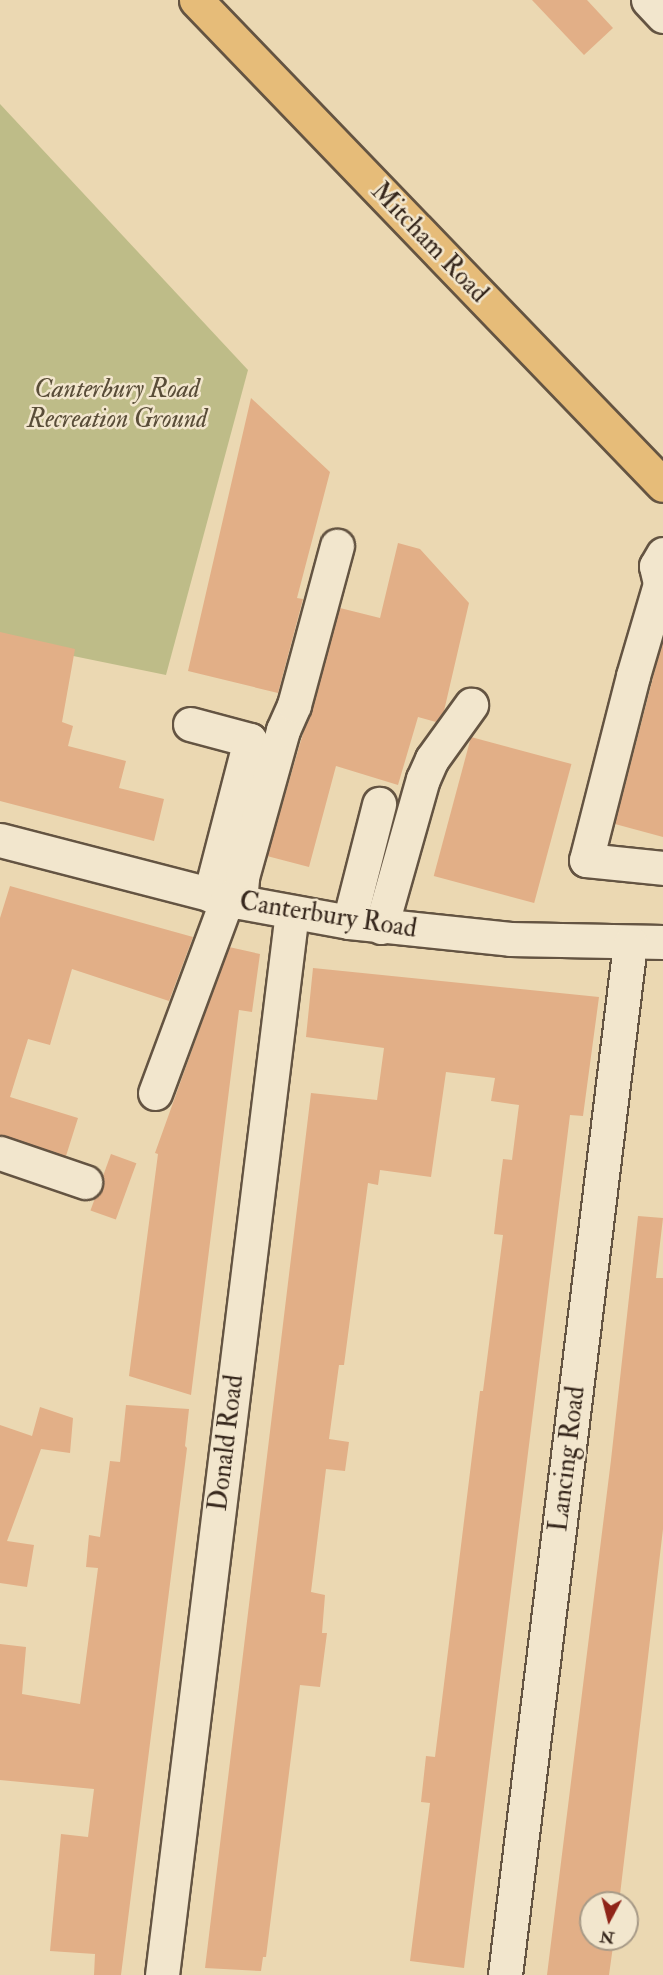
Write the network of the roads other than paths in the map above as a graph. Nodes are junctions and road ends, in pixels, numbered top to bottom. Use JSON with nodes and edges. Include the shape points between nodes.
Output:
{"nodes":[{"id":1,"x":196,"y":0,"type":"edge"},
{"id":2,"x":648,"y":0,"type":"edge"},
{"id":3,"x":663,"y":16,"type":"edge"},
{"id":4,"x":663,"y":486,"type":"edge"},
{"id":5,"x":338,"y":546,"type":"dead end"},
{"id":6,"x":663,"y":554,"type":"edge"},
{"id":7,"x":471,"y":705,"type":"dead end"},
{"id":8,"x":190,"y":724,"type":"dead end"},
{"id":9,"x":379,"y":804,"type":"dead end"},
{"id":10,"x":0,"y":840,"type":"edge"},
{"id":11,"x":663,"y":868,"type":"edge"},
{"id":12,"x":226,"y":898,"type":"junction"},
{"id":13,"x":292,"y":912,"type":"junction"},
{"id":14,"x":349,"y":922,"type":"junction"},
{"id":15,"x":381,"y":927,"type":"junction"},
{"id":16,"x":630,"y":942,"type":"junction"},
{"id":17,"x":663,"y":942,"type":"edge"},
{"id":18,"x":155,"y":1093,"type":"dead end"},
{"id":19,"x":0,"y":1153,"type":"edge"},
{"id":20,"x":85,"y":1182,"type":"dead end"},
{"id":21,"x":162,"y":1975,"type":"edge"},
{"id":22,"x":505,"y":1975,"type":"edge"}],
"edges":[{"from":1,"to":4,"type":"main road","name":"Mitcham Road"},
{"from":2,"to":3,"type":"street"},
{"from":5,"to":12,"type":"street","via":[[242,877]]},
{"from":6,"to":11,"type":"street","via":[[656,566],[660,584],[586,860]]},
{"from":7,"to":15,"type":"street","via":[[432,759],[423,779]]},
{"from":8,"to":12,"type":"street","via":[[250,740]]},
{"from":9,"to":14,"type":"street"},
{"from":10,"to":12,"type":"street","name":"Canterbury Road"},
{"from":12,"to":13,"type":"street","name":"Canterbury Road"},
{"from":12,"to":18,"type":"street"},
{"from":13,"to":14,"type":"street","name":"Canterbury Road"},
{"from":13,"to":21,"type":"street","name":"Donald Road"},
{"from":14,"to":15,"type":"street","name":"Canterbury Road"},
{"from":15,"to":16,"type":"street","name":"Canterbury Road","via":[[510,939]]},
{"from":16,"to":17,"type":"street","name":"Canterbury Road"},
{"from":16,"to":22,"type":"street","name":"Lancing Road"},
{"from":19,"to":20,"type":"street"}]}
